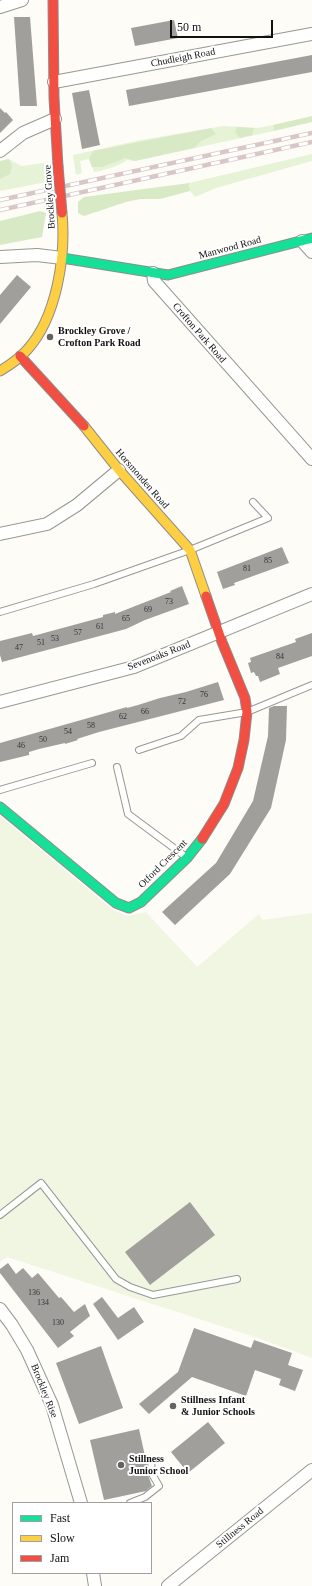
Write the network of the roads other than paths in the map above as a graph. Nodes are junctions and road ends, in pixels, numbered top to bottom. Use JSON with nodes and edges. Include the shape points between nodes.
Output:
{"nodes":[{"id":1,"x":22,"y":0,"type":"edge"},
{"id":2,"x":53,"y":0,"type":"edge"},
{"id":3,"x":0,"y":7,"type":"edge"},
{"id":4,"x":312,"y":34,"type":"edge"},
{"id":5,"x":54,"y":82,"type":"junction"},
{"id":6,"x":55,"y":119,"type":"junction"},
{"id":7,"x":0,"y":152,"type":"edge"},
{"id":8,"x":307,"y":239,"type":"edge"},
{"id":9,"x":312,"y":252,"type":"edge"},
{"id":10,"x":0,"y":257,"type":"edge"},
{"id":11,"x":62,"y":258,"type":"junction"},
{"id":12,"x":153,"y":273,"type":"junction"},
{"id":13,"x":20,"y":356,"type":"junction"},
{"id":14,"x":0,"y":371,"type":"edge"},
{"id":15,"x":312,"y":459,"type":"edge"},
{"id":16,"x":119,"y":470,"type":"junction"},
{"id":17,"x":254,"y":502,"type":"dead end"},
{"id":18,"x":0,"y":534,"type":"edge"},
{"id":19,"x":190,"y":550,"type":"junction"},
{"id":20,"x":312,"y":594,"type":"edge"},
{"id":21,"x":0,"y":612,"type":"edge"},
{"id":22,"x":219,"y":632,"type":"junction"},
{"id":23,"x":312,"y":685,"type":"edge"},
{"id":24,"x":0,"y":702,"type":"edge"},
{"id":25,"x":247,"y":712,"type":"junction"},
{"id":26,"x":139,"y":750,"type":"dead end"},
{"id":27,"x":92,"y":763,"type":"dead end"},
{"id":28,"x":117,"y":767,"type":"dead end"},
{"id":29,"x":0,"y":790,"type":"edge"},
{"id":30,"x":0,"y":807,"type":"edge"},
{"id":31,"x":187,"y":858,"type":"junction"},
{"id":32,"x":0,"y":1215,"type":"edge"},
{"id":33,"x":237,"y":1279,"type":"dead end"},
{"id":34,"x":0,"y":1309,"type":"edge"},
{"id":35,"x":151,"y":1460,"type":"dead end"},
{"id":36,"x":312,"y":1470,"type":"edge"},
{"id":37,"x":81,"y":1502,"type":"edge"},
{"id":38,"x":133,"y":1502,"type":"edge"},
{"id":39,"x":93,"y":1574,"type":"edge"},
{"id":40,"x":94,"y":1586,"type":"edge"},
{"id":41,"x":168,"y":1586,"type":"edge"}],
"edges":[{"from":1,"to":3,"type":"street"},
{"from":2,"to":5,"type":"street","name":"Brockley Grove"},
{"from":4,"to":5,"type":"street","name":"Chudleigh Road"},
{"from":5,"to":6,"type":"street","name":"Brockley Grove"},
{"from":6,"to":7,"type":"street","via":[[23,133]]},
{"from":6,"to":11,"type":"street","name":"Brockley Grove","bridge":true,"via":[[62,213]]},
{"from":8,"to":9,"type":"street"},
{"from":8,"to":12,"type":"street","name":"Manwood Road","via":[[180,273]]},
{"from":10,"to":11,"type":"street","via":[[37,255]]},
{"from":11,"to":12,"type":"street"},
{"from":11,"to":13,"type":"street","name":"Brockley Grove","via":[[49,312],[38,336]]},
{"from":12,"to":15,"type":"street","name":"Crofton Park Road","via":[[154,281]]},
{"from":13,"to":14,"type":"street","name":"Brockley Grove"},
{"from":13,"to":16,"type":"street","name":"Horsmonden Road","via":[[76,417]]},
{"from":16,"to":18,"type":"street","via":[[78,505],[47,524]]},
{"from":16,"to":19,"type":"street","name":"Horsmonden Road"},
{"from":17,"to":19,"type":"lane","via":[[268,518]]},
{"from":19,"to":21,"type":"lane","via":[[94,584]]},
{"from":19,"to":22,"type":"street","name":"Horsmonden Road"},
{"from":20,"to":22,"type":"street","name":"Sevenoaks Road"},
{"from":22,"to":24,"type":"street","name":"Sevenoaks Road","via":[[134,667]]},
{"from":22,"to":25,"type":"street","name":"Otford Crescent","via":[[245,698]]},
{"from":23,"to":25,"type":"lane"},
{"from":25,"to":26,"type":"lane","via":[[199,720],[181,736]]},
{"from":25,"to":31,"type":"street","name":"Otford Crescent","via":[[238,768],[224,804]]},
{"from":27,"to":29,"type":"lane"},
{"from":28,"to":31,"type":"lane","via":[[128,814]]},
{"from":30,"to":31,"type":"street","name":"Otford Crescent","via":[[116,904],[129,908],[141,902]]},
{"from":32,"to":33,"type":"lane","via":[[41,1183],[116,1279],[130,1287],[153,1296]]},
{"from":34,"to":37,"type":"street","name":"Brockley Rise","via":[[27,1350],[52,1405]]},
{"from":35,"to":38,"type":"lane","via":[[152,1474],[159,1486],[146,1497]]},
{"from":36,"to":41,"type":"street","name":"Stillness Road"},
{"from":39,"to":40,"type":"street"}]}
